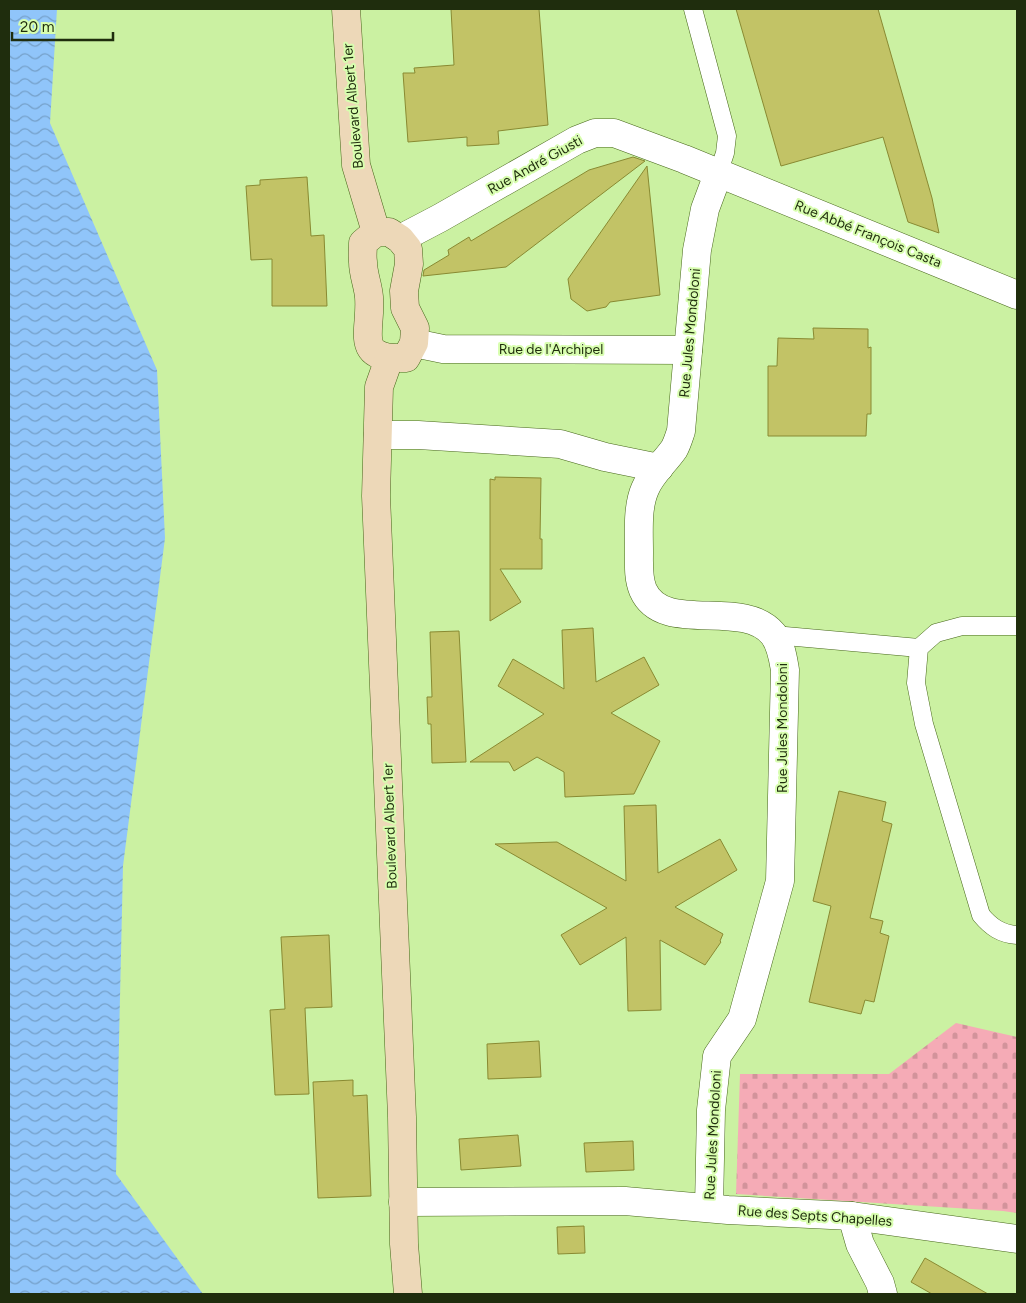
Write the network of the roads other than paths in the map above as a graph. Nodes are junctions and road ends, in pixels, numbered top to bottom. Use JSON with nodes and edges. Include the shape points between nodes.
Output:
{"nodes":[{"id":1,"x":346,"y":9,"type":"edge"},
{"id":2,"x":692,"y":9,"type":"edge"},
{"id":3,"x":718,"y":174,"type":"junction"},
{"id":4,"x":388,"y":235,"type":"junction"},
{"id":5,"x":1017,"y":295,"type":"edge"},
{"id":6,"x":414,"y":343,"type":"junction"},
{"id":7,"x":688,"y":350,"type":"junction"},
{"id":8,"x":389,"y":359,"type":"junction"},
{"id":9,"x":378,"y":435,"type":"junction"},
{"id":10,"x":659,"y":468,"type":"junction"},
{"id":11,"x":1017,"y":626,"type":"edge"},
{"id":12,"x":774,"y":635,"type":"junction"},
{"id":13,"x":920,"y":648,"type":"junction"},
{"id":14,"x":1017,"y":936,"type":"edge"},
{"id":15,"x":403,"y":1202,"type":"junction"},
{"id":16,"x":709,"y":1207,"type":"junction"},
{"id":17,"x":852,"y":1216,"type":"junction"},
{"id":18,"x":1017,"y":1239,"type":"edge"},
{"id":19,"x":408,"y":1294,"type":"edge"},
{"id":20,"x":883,"y":1294,"type":"edge"}],
"edges":[{"from":1,"to":4,"type":"main road","name":"Boulevard Albert 1er","via":[[356,164]]},
{"from":2,"to":3,"type":"lane","via":[[727,136]]},
{"from":3,"to":4,"type":"street","name":"Rue André Giusti","via":[[614,133],[595,133],[577,140],[440,218]]},
{"from":3,"to":5,"type":"street","name":"Rue Abbé François Casta"},
{"from":3,"to":7,"type":"street","name":"Rue Jules Mondoloni","via":[[705,209],[697,250]]},
{"from":4,"to":6,"type":"main road","name":"Boulevard Albert 1er","via":[[408,249],[405,308],[414,328]]},
{"from":4,"to":8,"type":"main road","via":[[364,243],[362,262],[369,298],[367,333],[372,350]]},
{"from":6,"to":7,"type":"street","name":"Rue de l'Archipel","via":[[444,349]]},
{"from":6,"to":8,"type":"main road","via":[[406,358]]},
{"from":7,"to":10,"type":"street","name":"Rue Jules Mondoloni","via":[[681,431],[675,448]]},
{"from":8,"to":9,"type":"main road","name":"Boulevard Albert 1er","via":[[379,387]]},
{"from":9,"to":10,"type":"street","via":[[560,444]]},
{"from":9,"to":15,"type":"main road","name":"Boulevard Albert 1er","via":[[376,496]]},
{"from":10,"to":12,"type":"street","name":"Rue Jules Mondoloni","via":[[645,488],[640,505],[640,577],[644,592],[657,606],[673,613],[750,619]]},
{"from":11,"to":13,"type":"lane","via":[[962,626],[936,633]]},
{"from":12,"to":13,"type":"lane"},
{"from":12,"to":16,"type":"street","name":"Rue Jules Mondoloni","via":[[785,670],[780,881],[742,1019],[717,1056],[711,1110]]},
{"from":13,"to":14,"type":"lane","via":[[916,683],[924,724],[981,916],[991,927]]},
{"from":15,"to":16,"type":"street","name":"Rue des Septs Chapelles","via":[[625,1201]]},
{"from":15,"to":19,"type":"main road","name":"Boulevard Albert 1er"},
{"from":16,"to":17,"type":"street","name":"Rue des Septs Chapelles"},
{"from":17,"to":18,"type":"street","name":"Rue des Septs Chapelles"},
{"from":17,"to":20,"type":"street","via":[[860,1244]]}]}
